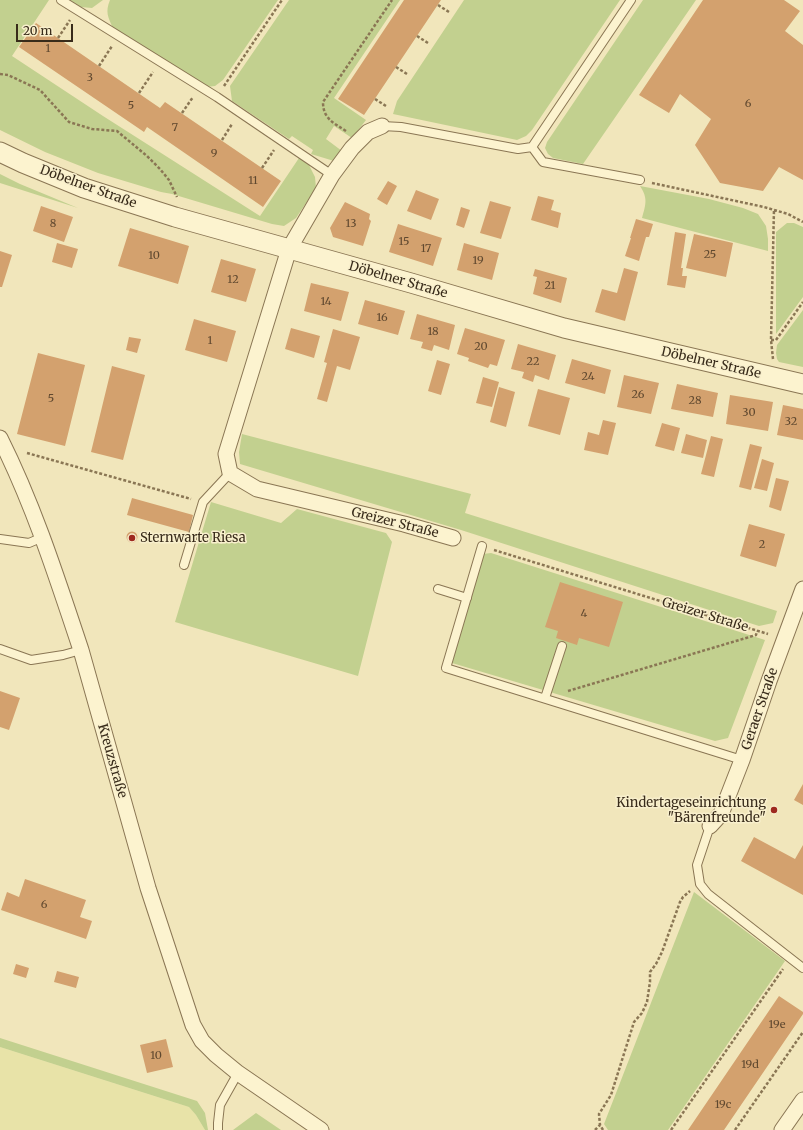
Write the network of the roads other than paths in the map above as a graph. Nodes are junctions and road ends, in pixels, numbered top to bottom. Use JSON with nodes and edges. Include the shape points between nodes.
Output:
{"nodes":[{"id":1,"x":61,"y":0,"type":"edge"},
{"id":2,"x":631,"y":0,"type":"edge"},
{"id":3,"x":382,"y":126,"type":"joint"},
{"id":4,"x":532,"y":147,"type":"junction"},
{"id":5,"x":0,"y":152,"type":"edge"},
{"id":6,"x":332,"y":175,"type":"junction"},
{"id":7,"x":640,"y":180,"type":"road end"},
{"id":8,"x":289,"y":249,"type":"junction"},
{"id":9,"x":803,"y":384,"type":"edge"},
{"id":10,"x":2,"y":442,"type":"edge"},
{"id":11,"x":230,"y":473,"type":"junction"},
{"id":12,"x":43,"y":537,"type":"junction"},
{"id":13,"x":453,"y":538,"type":"dead end"},
{"id":14,"x":0,"y":539,"type":"edge"},
{"id":15,"x":482,"y":546,"type":"road end"},
{"id":16,"x":184,"y":565,"type":"dead end"},
{"id":17,"x":803,"y":588,"type":"edge"},
{"id":18,"x":438,"y":589,"type":"dead end"},
{"id":19,"x":467,"y":598,"type":"junction"},
{"id":20,"x":562,"y":646,"type":"dead end"},
{"id":21,"x":0,"y":649,"type":"edge"},
{"id":22,"x":80,"y":650,"type":"junction"},
{"id":23,"x":545,"y":698,"type":"junction"},
{"id":24,"x":742,"y":760,"type":"junction"},
{"id":25,"x":710,"y":826,"type":"joint"},
{"id":26,"x":803,"y":968,"type":"edge"},
{"id":27,"x":238,"y":1073,"type":"junction"},
{"id":28,"x":803,"y":1100,"type":"edge"},
{"id":29,"x":218,"y":1130,"type":"edge"},
{"id":30,"x":322,"y":1130,"type":"edge"},
{"id":31,"x":782,"y":1130,"type":"edge"}],
"edges":[{"from":1,"to":6,"type":"lane","via":[[217,97]]},
{"from":2,"to":4,"type":"lane"},
{"from":3,"to":4,"type":"lane","via":[[401,127],[518,149]]},
{"from":3,"to":6,"type":"street","via":[[368,132]]},
{"from":4,"to":7,"type":"lane","via":[[543,162]]},
{"from":5,"to":8,"type":"street","name":"Döbelner Straße","via":[[84,188]]},
{"from":6,"to":8,"type":"street"},
{"from":8,"to":9,"type":"street","name":"Döbelner Straße","via":[[564,328]]},
{"from":8,"to":11,"type":"street","via":[[226,454]]},
{"from":10,"to":12,"type":"street","name":"Kreuzstraße"},
{"from":11,"to":13,"type":"street","name":"Greizer Straße","via":[[257,490]]},
{"from":11,"to":16,"type":"lane","via":[[203,502]]},
{"from":12,"to":14,"type":"lane","via":[[29,543]]},
{"from":12,"to":22,"type":"street","name":"Kreuzstraße"},
{"from":15,"to":19,"type":"lane"},
{"from":17,"to":24,"type":"street","name":"Geraer Straße"},
{"from":18,"to":19,"type":"lane"},
{"from":19,"to":23,"type":"lane","via":[[446,668]]},
{"from":20,"to":23,"type":"lane"},
{"from":21,"to":22,"type":"lane","via":[[32,660]]},
{"from":22,"to":27,"type":"street","name":"Kreuzstraße","via":[[148,888],[193,1025],[202,1041]]},
{"from":23,"to":24,"type":"lane"},
{"from":24,"to":25,"type":"street","name":"Geraer Straße","via":[[721,814]]},
{"from":25,"to":26,"type":"lane","via":[[696,865],[700,884],[708,894]]},
{"from":27,"to":29,"type":"lane","via":[[220,1105]]},
{"from":27,"to":30,"type":"street","name":"Kreuzstraße"},
{"from":28,"to":31,"type":"street"}]}
